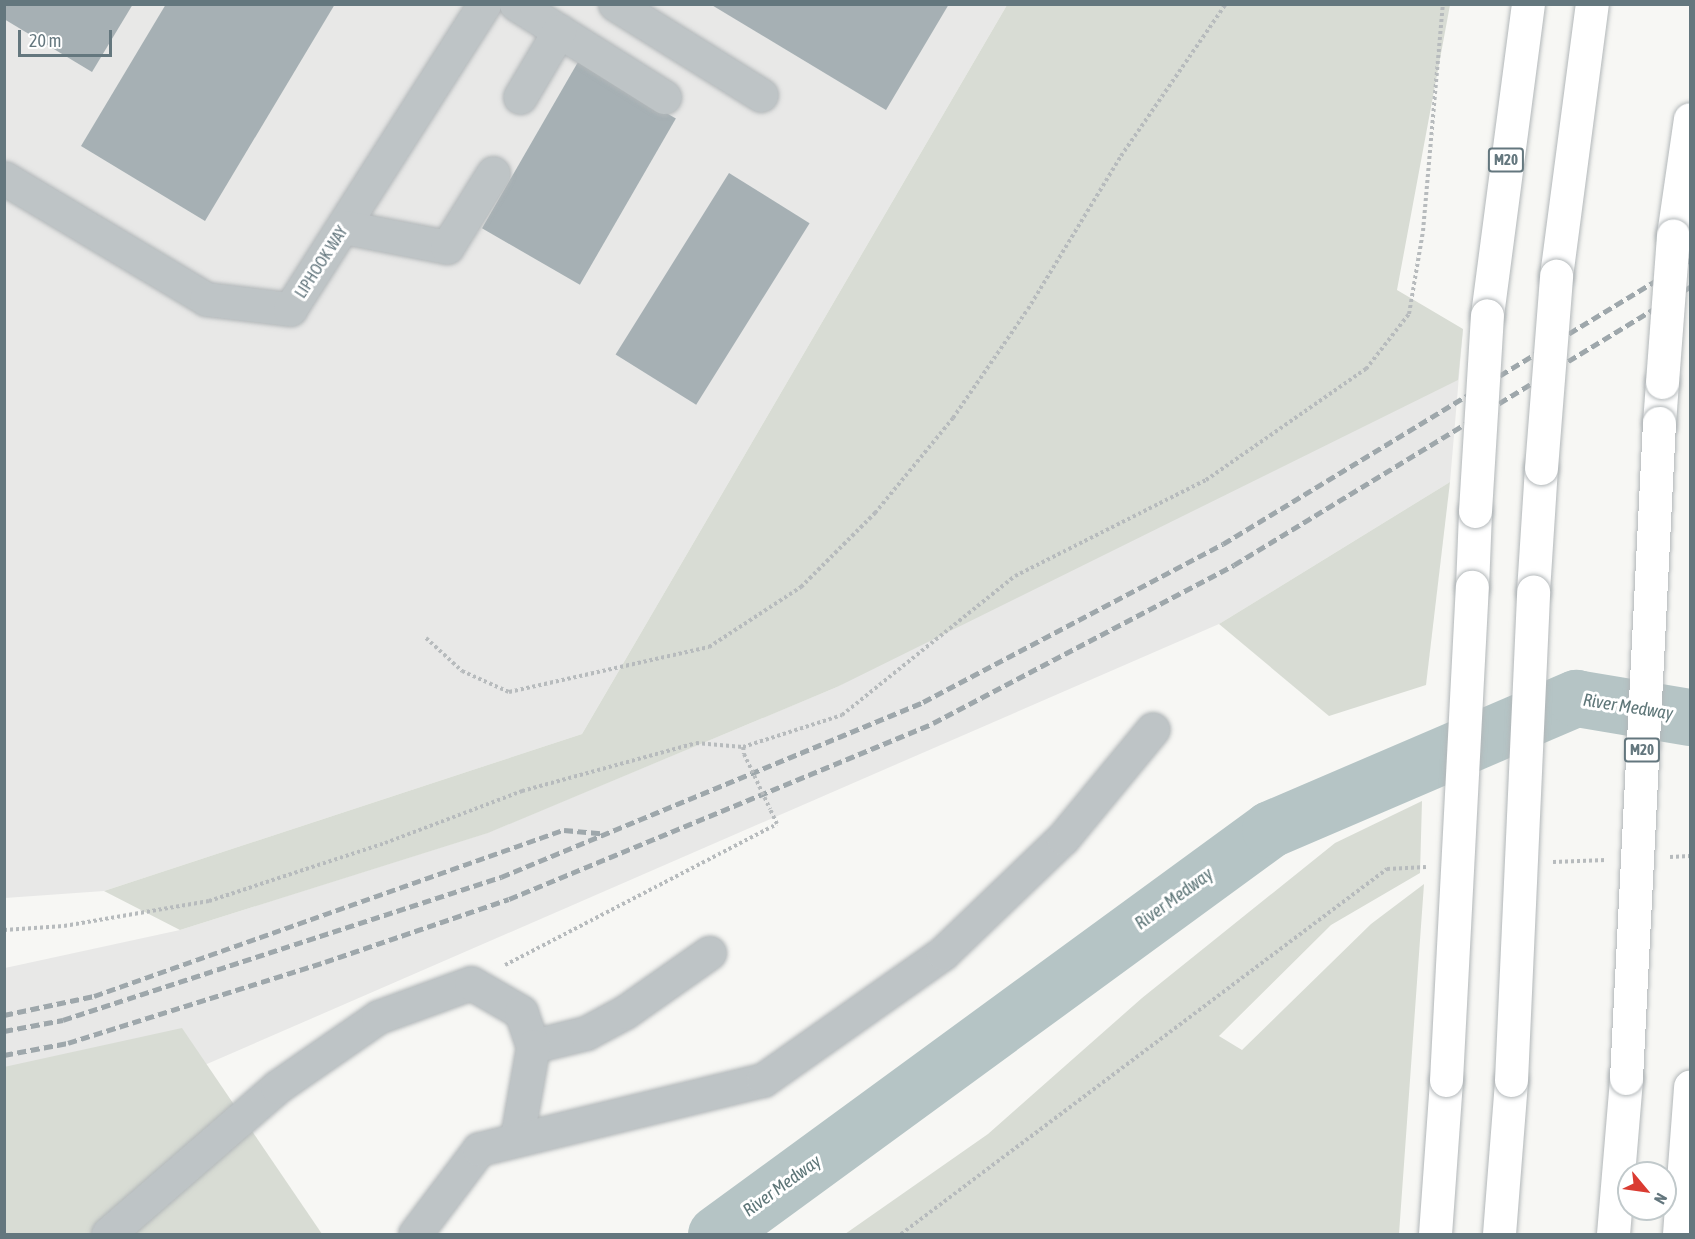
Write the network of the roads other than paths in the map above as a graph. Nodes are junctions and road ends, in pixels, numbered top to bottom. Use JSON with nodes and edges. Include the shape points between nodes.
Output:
{"nodes":[{"id":1,"x":484,"y":4,"type":"edge"},
{"id":2,"x":516,"y":4,"type":"edge"},
{"id":3,"x":615,"y":4,"type":"edge"},
{"id":4,"x":1528,"y":4,"type":"edge"},
{"id":5,"x":1592,"y":4,"type":"edge"},
{"id":6,"x":559,"y":31,"type":"junction"},
{"id":7,"x":761,"y":94,"type":"dead end"},
{"id":8,"x":520,"y":97,"type":"dead end"},
{"id":9,"x":664,"y":97,"type":"dead end"},
{"id":10,"x":1690,"y":119,"type":"edge"},
{"id":11,"x":493,"y":173,"type":"dead end"},
{"id":12,"x":4,"y":178,"type":"edge"},
{"id":13,"x":344,"y":227,"type":"junction"},
{"id":14,"x":1153,"y":729,"type":"dead end"},
{"id":15,"x":709,"y":952,"type":"dead end"},
{"id":16,"x":533,"y":1046,"type":"junction"},
{"id":17,"x":1690,"y":1086,"type":"edge"},
{"id":18,"x":517,"y":1137,"type":"junction"},
{"id":19,"x":108,"y":1234,"type":"edge"},
{"id":20,"x":415,"y":1234,"type":"edge"},
{"id":21,"x":1435,"y":1234,"type":"edge"},
{"id":22,"x":1499,"y":1234,"type":"edge"},
{"id":23,"x":1613,"y":1234,"type":"edge"},
{"id":24,"x":1678,"y":1234,"type":"edge"}],
"edges":[{"from":1,"to":13,"type":"street","name":"LIPHOOK WAY"},
{"from":2,"to":6,"type":"street"},
{"from":3,"to":7,"type":"street"},
{"from":4,"to":21,"type":"highway","number":"M20","bridge":true,"via":[[1487,315]]},
{"from":5,"to":22,"type":"highway","bridge":true,"via":[[1556,276],[1541,468],[1511,1080]]},
{"from":6,"to":8,"type":"street"},
{"from":6,"to":9,"type":"street"},
{"from":10,"to":23,"type":"highway","number":"M20","bridge":true,"via":[[1673,235],[1659,423],[1626,1078]]},
{"from":11,"to":13,"type":"street","via":[[447,248]]},
{"from":12,"to":13,"type":"street","name":"LIPHOOK WAY","via":[[206,299],[290,309]]},
{"from":14,"to":18,"type":"street","via":[[1063,838],[943,952],[763,1080]]},
{"from":15,"to":16,"type":"street","via":[[626,1012],[586,1033]]},
{"from":16,"to":18,"type":"street"},
{"from":16,"to":19,"type":"street","via":[[521,1012],[471,983],[369,1023],[277,1087]]},
{"from":17,"to":24,"type":"highway"},
{"from":18,"to":20,"type":"street","via":[[479,1149]]}]}
